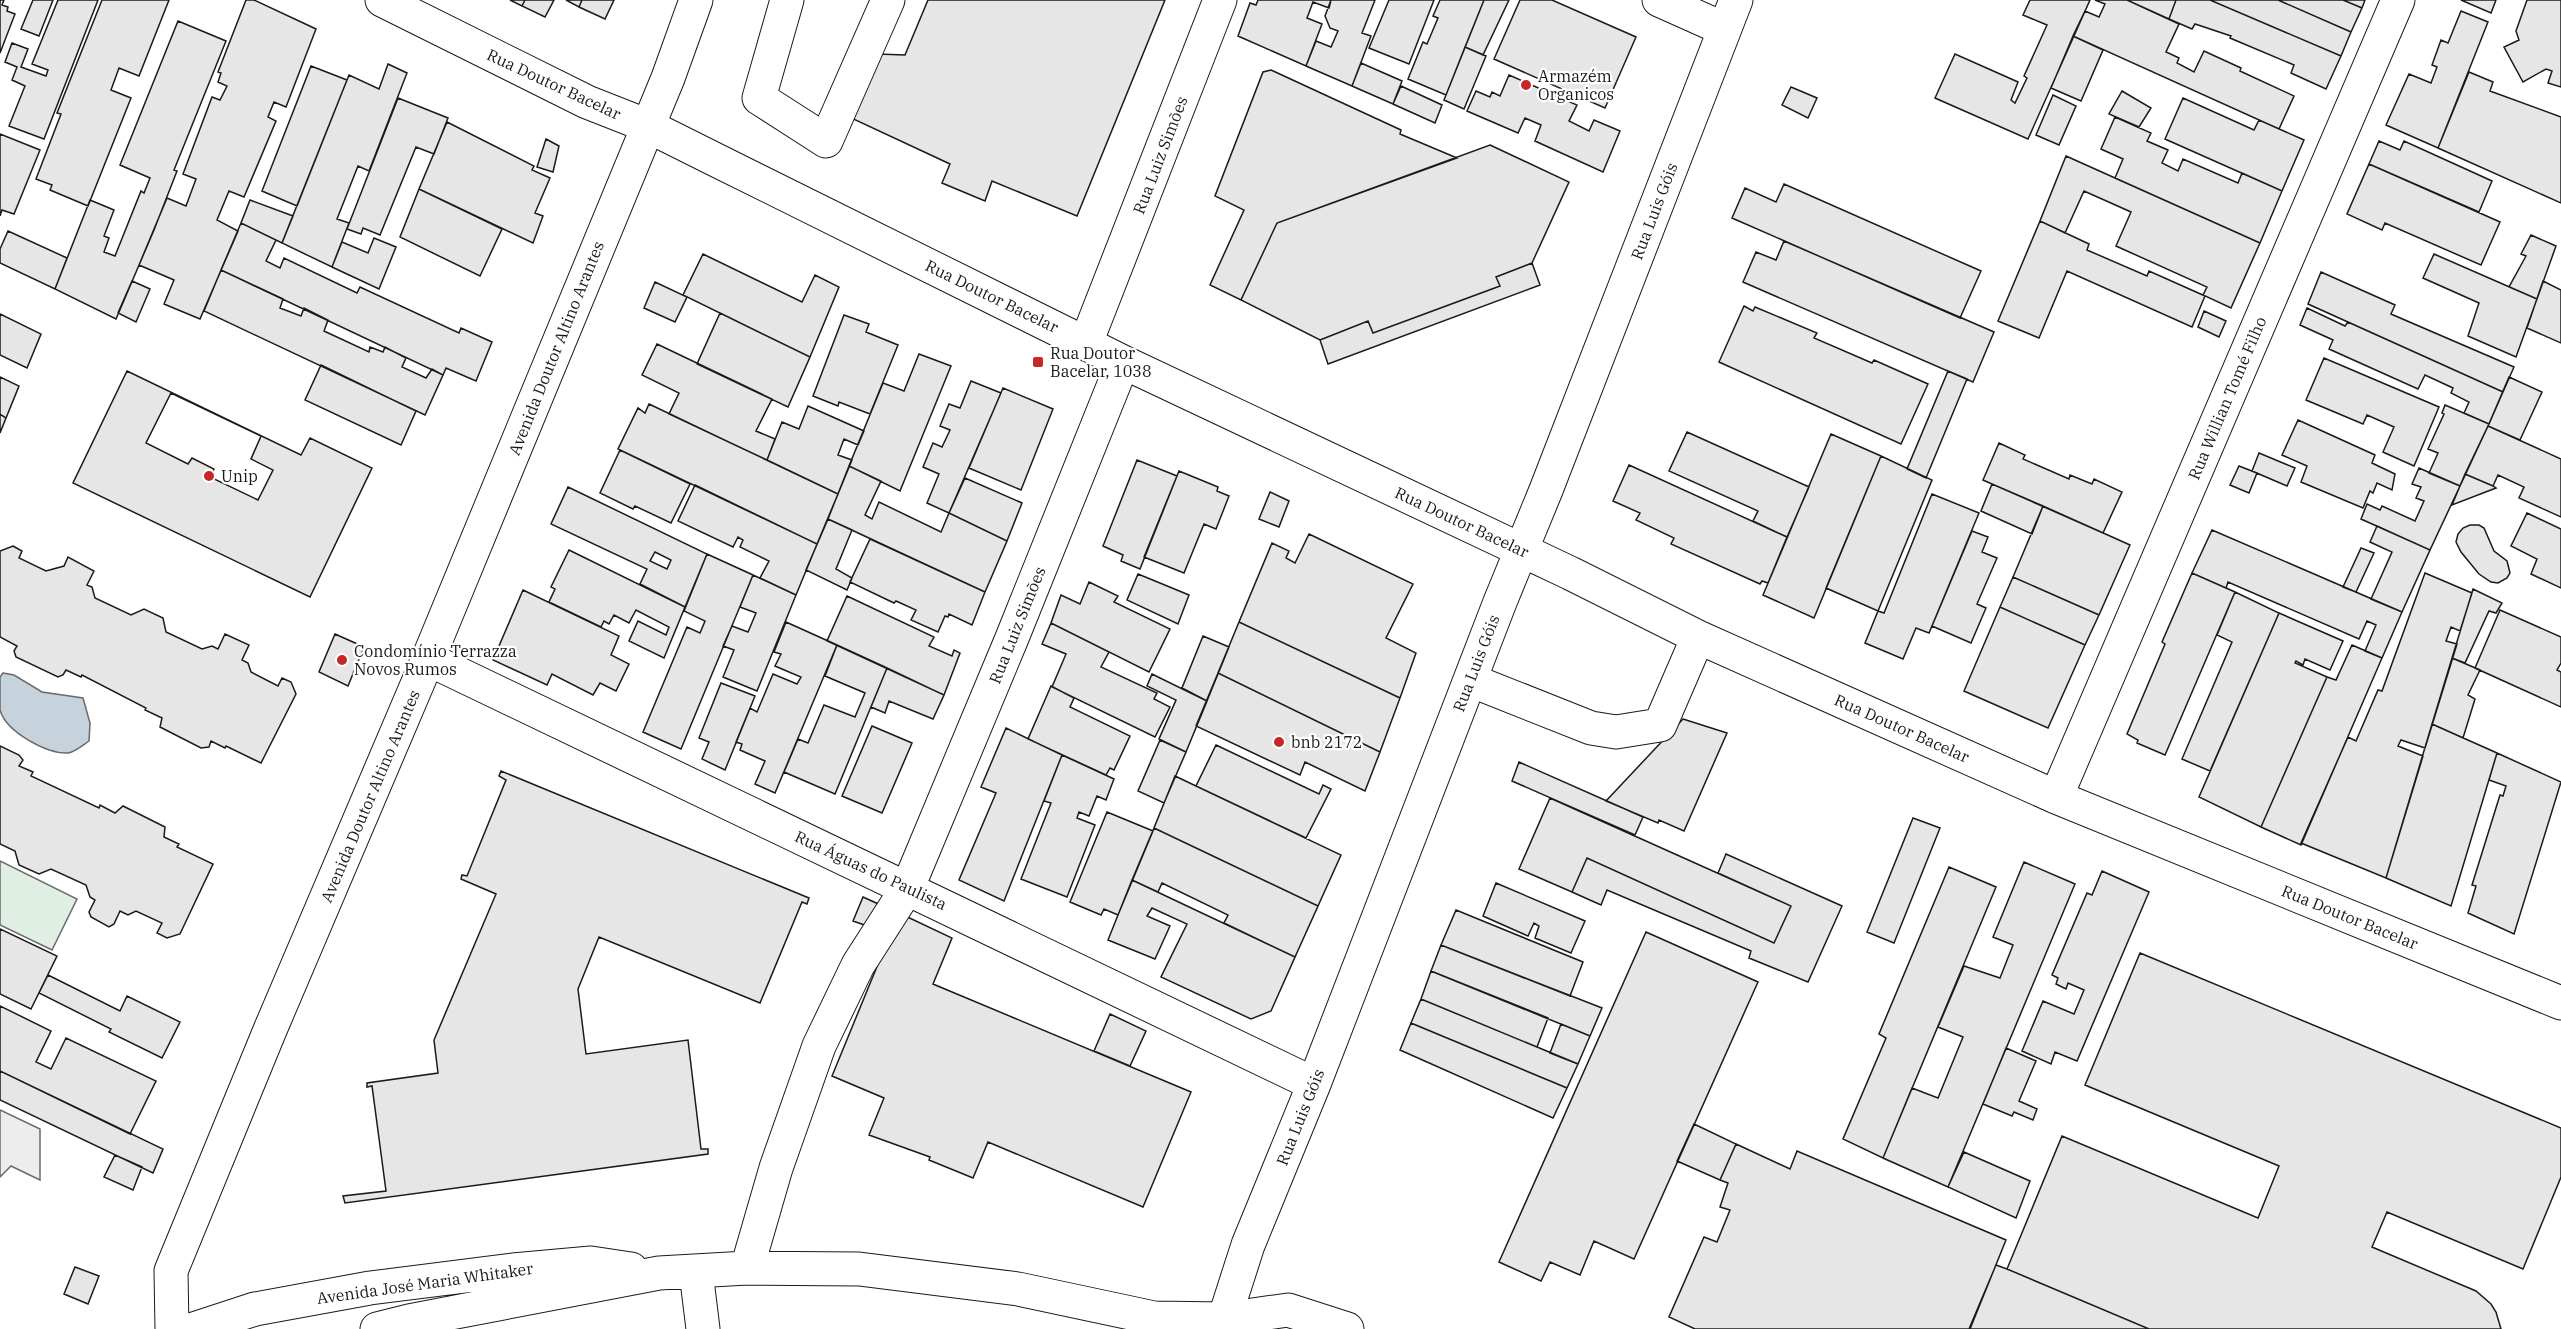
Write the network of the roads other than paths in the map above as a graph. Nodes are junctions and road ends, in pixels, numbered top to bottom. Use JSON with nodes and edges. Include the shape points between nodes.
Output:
{"nodes":[{"id":1,"x":382,"y":0,"type":"edge"},
{"id":2,"x":696,"y":0,"type":"edge"},
{"id":3,"x":787,"y":0,"type":"edge"},
{"id":4,"x":888,"y":0,"type":"edge"},
{"id":5,"x":1220,"y":0,"type":"edge"},
{"id":6,"x":1659,"y":0,"type":"edge"},
{"id":7,"x":2398,"y":0,"type":"edge"},
{"id":8,"x":1730,"y":14,"type":"edge"},
{"id":9,"x":648,"y":126,"type":"junction"},
{"id":10,"x":1086,"y":343,"type":"junction"},
{"id":11,"x":1123,"y":362,"type":"junction"},
{"id":12,"x":1521,"y":550,"type":"junction"},
{"id":13,"x":1698,"y":637,"type":"junction"},
{"id":14,"x":428,"y":659,"type":"junction"},
{"id":15,"x":1470,"y":680,"type":"junction"},
{"id":16,"x":2056,"y":797,"type":"junction"},
{"id":17,"x":908,"y":887,"type":"junction"},
{"id":18,"x":2561,"y":1003,"type":"edge"},
{"id":19,"x":1314,"y":1084,"type":"junction"},
{"id":20,"x":747,"y":1269,"type":"junction"},
{"id":21,"x":696,"y":1272,"type":"junction"},
{"id":22,"x":660,"y":1273,"type":"junction"},
{"id":23,"x":1229,"y":1326,"type":"edge"},
{"id":24,"x":172,"y":1329,"type":"edge"},
{"id":25,"x":194,"y":1329,"type":"edge"},
{"id":26,"x":377,"y":1329,"type":"edge"},
{"id":27,"x":703,"y":1329,"type":"edge"},
{"id":28,"x":1347,"y":1329,"type":"edge"}],
"edges":[{"from":1,"to":9,"type":"street","name":"Rua Doutor Bacelar","via":[[587,102]]},
{"from":2,"to":9,"type":"street","name":"Avenida Doutor Altino Arantes"},
{"from":3,"to":4,"type":"street","via":[[759,98],[826,141]]},
{"from":5,"to":10,"type":"street","name":"Rua Luiz Simões"},
{"from":6,"to":8,"type":"street"},
{"from":7,"to":16,"type":"street","name":"Rua Willian Tomé Filho"},
{"from":8,"to":12,"type":"street","name":"Rua Luis Góis"},
{"from":9,"to":10,"type":"street","name":"Rua Doutor Bacelar"},
{"from":9,"to":14,"type":"street","name":"Avenida Doutor Altino Arantes"},
{"from":10,"to":11,"type":"street","name":"Rua Doutor Bacelar"},
{"from":11,"to":12,"type":"street","name":"Rua Doutor Bacelar"},
{"from":11,"to":17,"type":"street","name":"Rua Luiz Simões"},
{"from":12,"to":13,"type":"street","name":"Rua Doutor Bacelar"},
{"from":12,"to":15,"type":"street","name":"Rua Luis Góis"},
{"from":13,"to":15,"type":"street","via":[[1660,725],[1616,732],[1591,728]]},
{"from":13,"to":16,"type":"street","name":"Rua Doutor Bacelar"},
{"from":14,"to":17,"type":"street","name":"Rua Águas do Paulista"},
{"from":14,"to":24,"type":"street","name":"Avenida Doutor Altino Arantes","via":[[171,1271]]},
{"from":15,"to":19,"type":"street","name":"Rua Luis Góis"},
{"from":16,"to":18,"type":"street","name":"Rua Doutor Bacelar"},
{"from":17,"to":19,"type":"street","name":"Rua Águas do Paulista"},
{"from":17,"to":20,"type":"street","name":"Rua Luiz Simões","via":[[858,965],[819,1046],[776,1168]]},
{"from":19,"to":23,"type":"street","name":"Rua Luis Góis","via":[[1248,1245]]},
{"from":20,"to":21,"type":"street","name":"Avenida José Maria Whitaker"},
{"from":20,"to":23,"type":"street","name":"Avenida José Maria Whitaker","via":[[859,1269],[1018,1289],[1154,1318]]},
{"from":21,"to":22,"type":"street","name":"Avenida José Maria Whitaker"},
{"from":21,"to":27,"type":"street"},
{"from":22,"to":25,"type":"street","name":"Avenida José Maria Whitaker","via":[[591,1263],[513,1269],[370,1288],[255,1309]]},
{"from":22,"to":26,"type":"street","name":"Avenida José Maria Whitaker"},
{"from":23,"to":28,"type":"street","name":"Avenida José Maria Whitaker","via":[[1288,1310]]}]}
